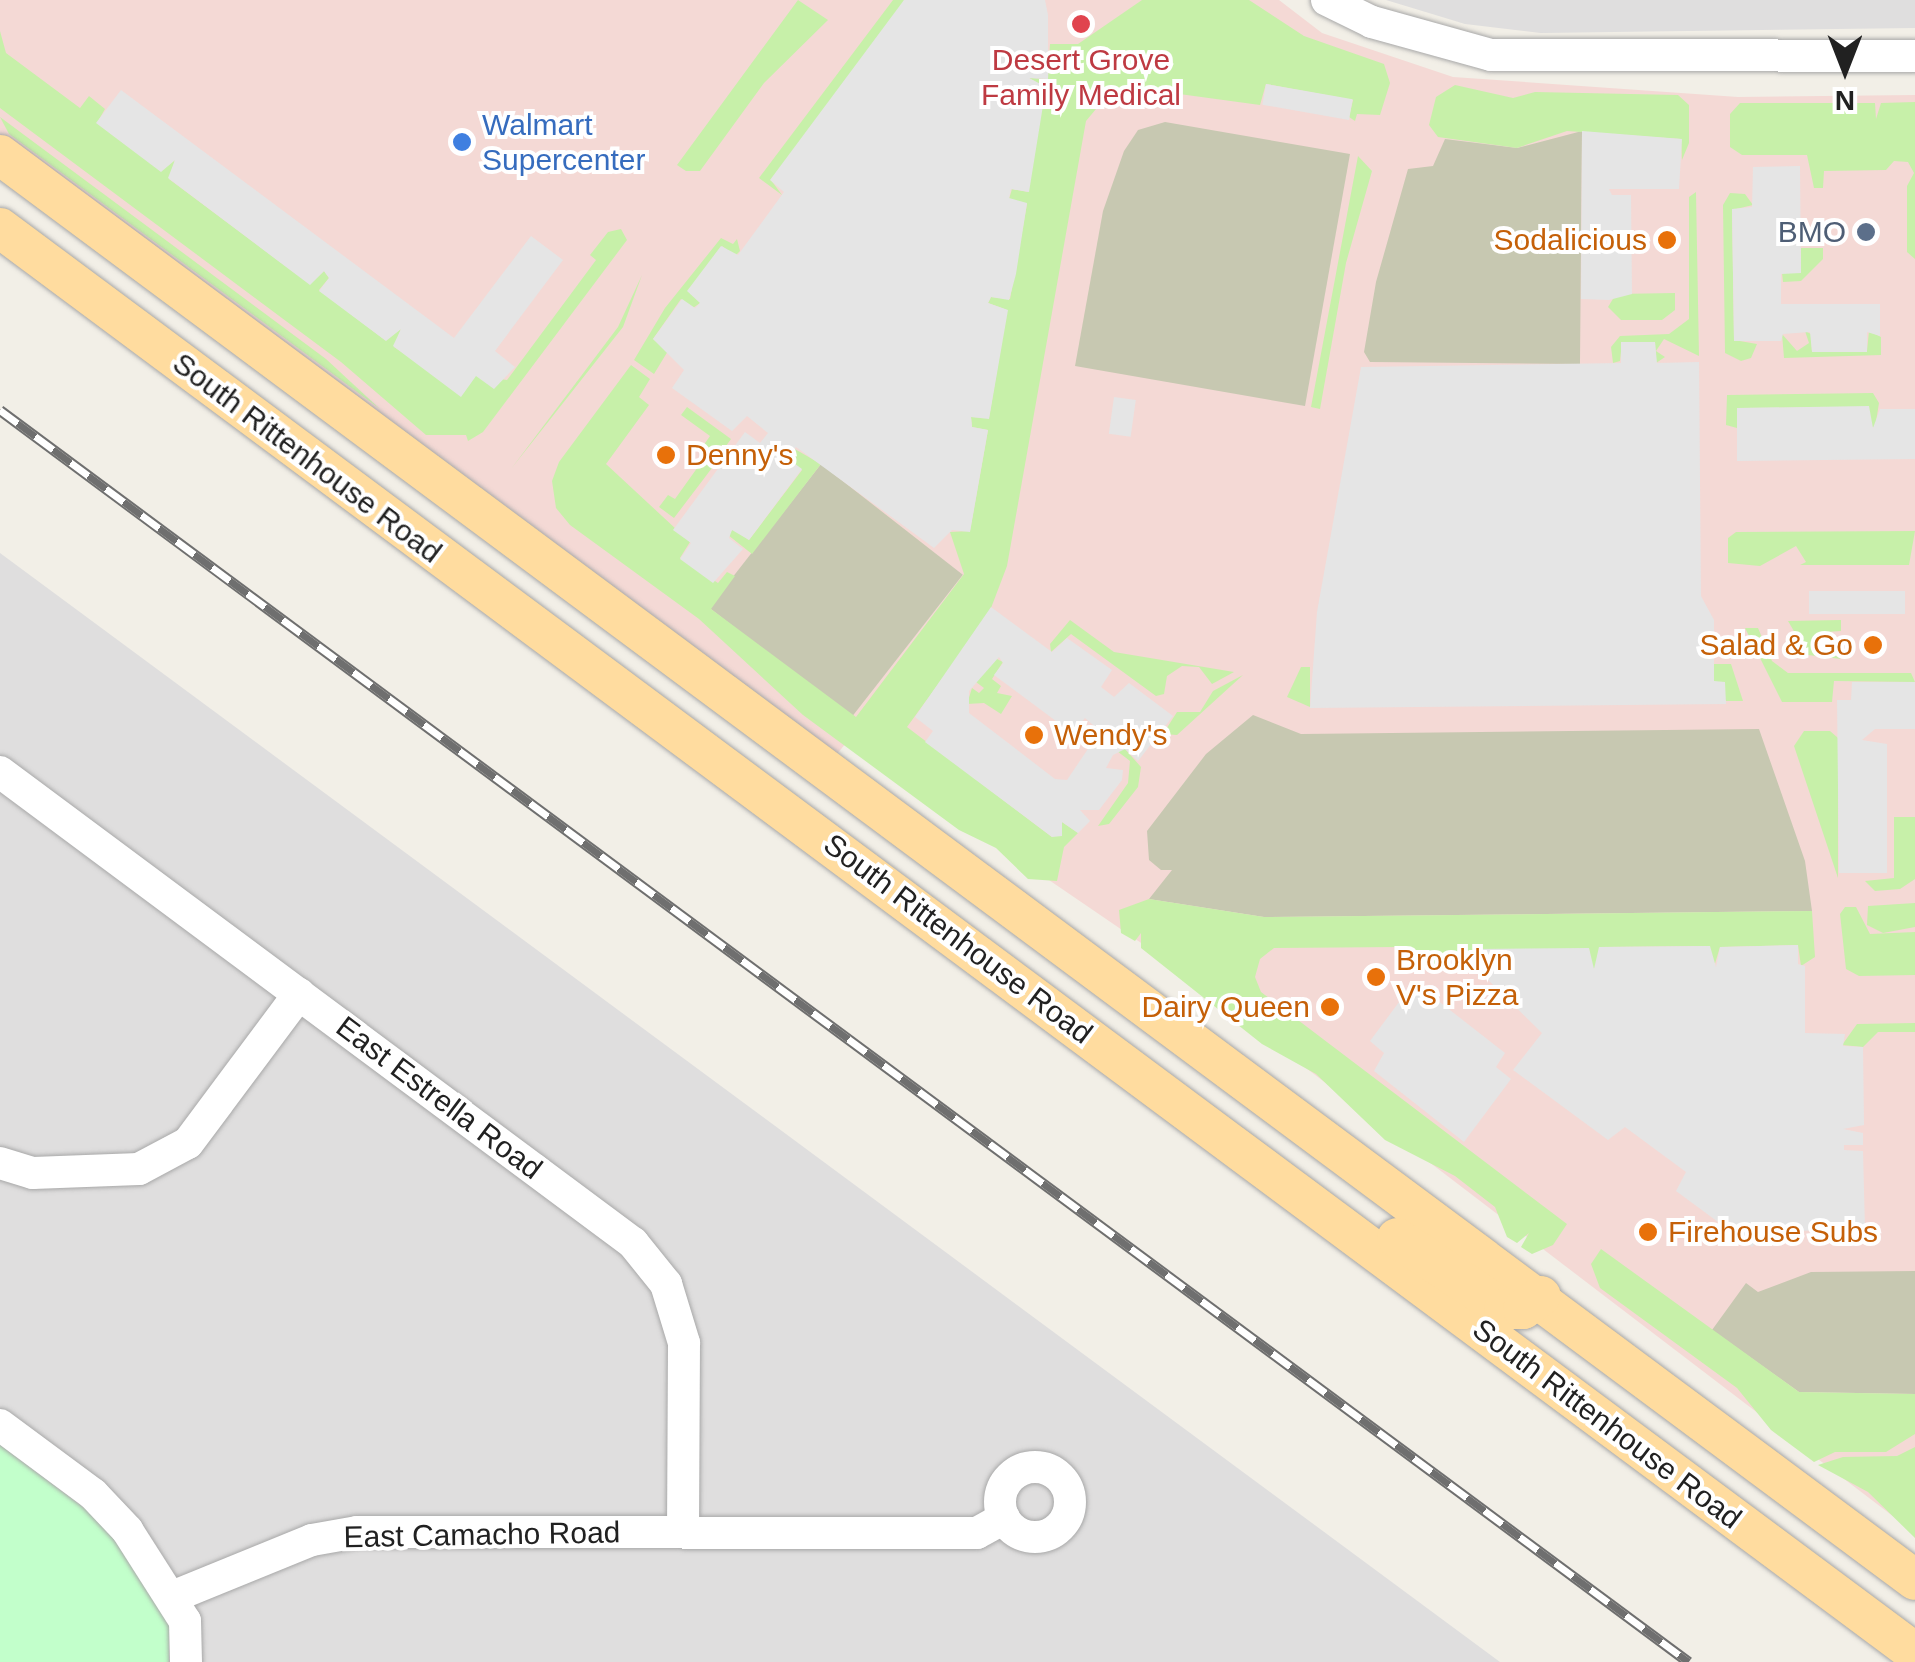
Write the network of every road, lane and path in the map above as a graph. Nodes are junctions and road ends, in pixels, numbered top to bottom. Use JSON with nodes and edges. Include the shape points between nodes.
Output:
{"nodes":[{"id":1,"x":1327,"y":0,"type":"edge"},
{"id":2,"x":1915,"y":56,"type":"edge"},
{"id":3,"x":0,"y":155,"type":"edge"},
{"id":4,"x":0,"y":228,"type":"edge"},
{"id":5,"x":0,"y":772,"type":"edge"},
{"id":6,"x":943,"y":927,"type":"junction"},
{"id":7,"x":1054,"y":936,"type":"junction"},
{"id":8,"x":299,"y":994,"type":"junction"},
{"id":9,"x":0,"y":1163,"type":"edge"},
{"id":10,"x":1332,"y":1218,"type":"junction"},
{"id":11,"x":1540,"y":1296,"type":"junction"},
{"id":12,"x":0,"y":1425,"type":"edge"},
{"id":13,"x":1004,"y":1518,"type":"dead end"},
{"id":14,"x":683,"y":1532,"type":"junction"},
{"id":15,"x":1912,"y":1575,"type":"edge"},
{"id":16,"x":172,"y":1597,"type":"junction"},
{"id":17,"x":1915,"y":1653,"type":"edge"},
{"id":18,"x":186,"y":1662,"type":"edge"}],
"edges":[{"from":1,"to":2,"type":"street","via":[[1372,22],[1490,55]]},
{"from":3,"to":7,"type":"main road","name":"South Rittenhouse Road"},
{"from":4,"to":6,"type":"main road","name":"South Rittenhouse Road"},
{"from":5,"to":8,"type":"street","name":"East Estrella Road"},
{"from":6,"to":7,"type":"main road","via":[[981,926],[1024,954],[1037,954]]},
{"from":6,"to":10,"type":"main road","name":"South Rittenhouse Road"},
{"from":7,"to":11,"type":"main road","name":"South Rittenhouse Road"},
{"from":8,"to":9,"type":"street","via":[[188,1143],[139,1168],[33,1173]]},
{"from":8,"to":14,"type":"street","name":"East Estrella Road","via":[[633,1242],[666,1284],[684,1343]]},
{"from":10,"to":11,"type":"main road","via":[[1412,1245],[1504,1309],[1523,1308]]},
{"from":10,"to":17,"type":"main road","name":"South Rittenhouse Road"},
{"from":11,"to":15,"type":"main road","name":"South Rittenhouse Road"},
{"from":12,"to":16,"type":"street","via":[[93,1494],[127,1530]]},
{"from":13,"to":14,"type":"street","name":"East Camacho Road","via":[[977,1533]]},
{"from":14,"to":16,"type":"street","name":"East Camacho Road","via":[[357,1532],[312,1540]]},
{"from":16,"to":18,"type":"street","via":[[185,1621]]}]}
